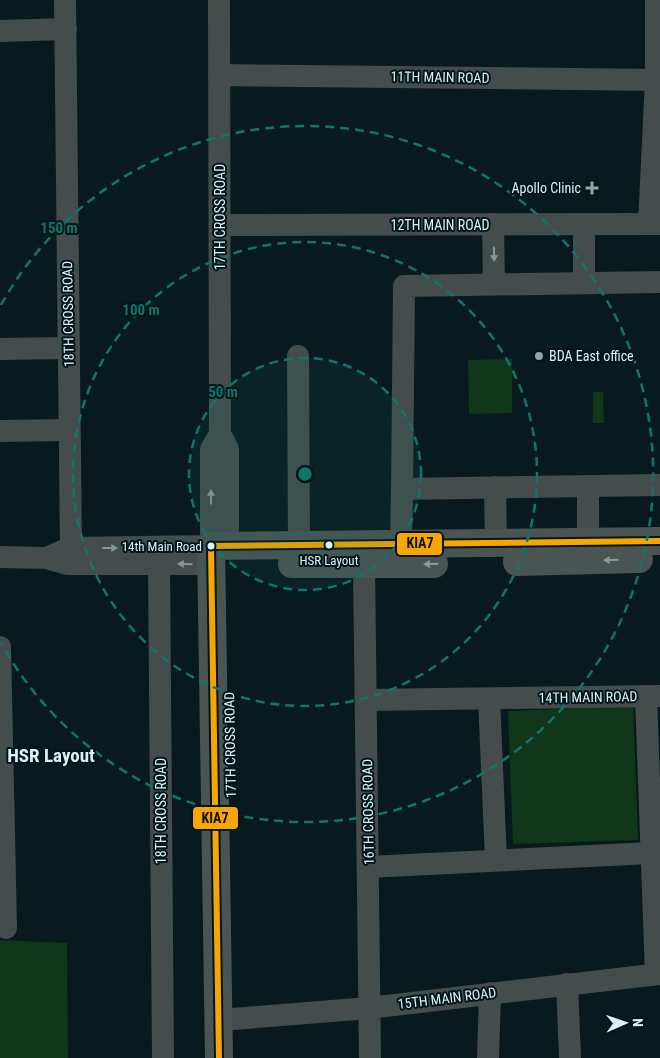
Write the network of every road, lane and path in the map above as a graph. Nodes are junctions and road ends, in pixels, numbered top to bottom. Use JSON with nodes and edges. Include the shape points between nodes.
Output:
{"nodes":[{"id":1,"x":65,"y":0,"type":"edge"},
{"id":2,"x":219,"y":0,"type":"edge"},
{"id":3,"x":656,"y":0,"type":"edge"},
{"id":4,"x":66,"y":29,"type":"junction"},
{"id":5,"x":0,"y":31,"type":"edge"},
{"id":6,"x":219,"y":75,"type":"junction"},
{"id":7,"x":658,"y":80,"type":"edge"},
{"id":8,"x":493,"y":224,"type":"junction"},
{"id":9,"x":584,"y":224,"type":"junction"},
{"id":10,"x":655,"y":224,"type":"edge"},
{"id":11,"x":220,"y":225,"type":"junction"},
{"id":12,"x":660,"y":282,"type":"edge"},
{"id":13,"x":584,"y":283,"type":"junction"},
{"id":14,"x":494,"y":284,"type":"junction"},
{"id":15,"x":69,"y":348,"type":"junction"},
{"id":16,"x":0,"y":349,"type":"edge"},
{"id":17,"x":298,"y":356,"type":"dead end"},
{"id":18,"x":0,"y":430,"type":"edge"},
{"id":19,"x":69,"y":430,"type":"junction"},
{"id":20,"x":660,"y":485,"type":"edge"},
{"id":21,"x":588,"y":486,"type":"junction"},
{"id":22,"x":496,"y":487,"type":"junction"},
{"id":23,"x":402,"y":490,"type":"junction"},
{"id":24,"x":588,"y":541,"type":"junction"},
{"id":25,"x":660,"y":541,"type":"edge"},
{"id":26,"x":71,"y":543,"type":"junction"},
{"id":27,"x":496,"y":544,"type":"junction"},
{"id":28,"x":300,"y":545,"type":"junction"},
{"id":29,"x":402,"y":545,"type":"junction"},
{"id":30,"x":220,"y":555,"type":"junction"},
{"id":31,"x":0,"y":556,"type":"edge"},
{"id":32,"x":46,"y":558,"type":"junction"},
{"id":33,"x":660,"y":559,"type":"edge"},
{"id":34,"x":159,"y":563,"type":"junction"},
{"id":35,"x":364,"y":565,"type":"junction"},
{"id":36,"x":0,"y":647,"type":"edge"},
{"id":37,"x":653,"y":696,"type":"edge"},
{"id":38,"x":489,"y":699,"type":"junction"},
{"id":39,"x":366,"y":700,"type":"junction"},
{"id":40,"x":651,"y":853,"type":"junction"},
{"id":41,"x":496,"y":859,"type":"junction"},
{"id":42,"x":368,"y":867,"type":"junction"},
{"id":43,"x":6,"y":928,"type":"dead end"},
{"id":44,"x":658,"y":974,"type":"edge"},
{"id":45,"x":567,"y":984,"type":"junction"},
{"id":46,"x":490,"y":993,"type":"junction"},
{"id":47,"x":369,"y":1008,"type":"junction"},
{"id":48,"x":233,"y":1019,"type":"junction"},
{"id":49,"x":163,"y":1058,"type":"edge"},
{"id":50,"x":219,"y":1058,"type":"edge"},
{"id":51,"x":233,"y":1058,"type":"edge"},
{"id":52,"x":370,"y":1058,"type":"edge"},
{"id":53,"x":488,"y":1058,"type":"edge"},
{"id":54,"x":570,"y":1058,"type":"edge"}],
"edges":[{"from":1,"to":4,"type":"street","name":"18TH CROSS ROAD"},
{"from":2,"to":6,"type":"street","name":"17TH CROSS ROAD"},
{"from":3,"to":7,"type":"street"},
{"from":4,"to":5,"type":"street"},
{"from":4,"to":15,"type":"street","name":"18TH CROSS ROAD"},
{"from":6,"to":7,"type":"street","name":"11TH MAIN ROAD"},
{"from":6,"to":11,"type":"street","name":"17TH CROSS ROAD"},
{"from":7,"to":10,"type":"street"},
{"from":8,"to":9,"type":"street","name":"12TH MAIN ROAD"},
{"from":8,"to":11,"type":"street","name":"12TH MAIN ROAD"},
{"from":8,"to":14,"type":"street","one_way":true},
{"from":9,"to":10,"type":"street","name":"12TH MAIN ROAD"},
{"from":9,"to":13,"type":"street"},
{"from":11,"to":30,"type":"street","name":"17TH CROSS ROAD","via":[[220,434],[211,448]]},
{"from":12,"to":13,"type":"street"},
{"from":13,"to":14,"type":"street"},
{"from":14,"to":23,"type":"street","via":[[404,286]]},
{"from":15,"to":16,"type":"street"},
{"from":15,"to":19,"type":"street","name":"18TH CROSS ROAD"},
{"from":17,"to":28,"type":"street"},
{"from":18,"to":19,"type":"street"},
{"from":19,"to":26,"type":"street","name":"18TH CROSS ROAD"},
{"from":20,"to":21,"type":"street"},
{"from":21,"to":22,"type":"street"},
{"from":21,"to":24,"type":"street"},
{"from":22,"to":23,"type":"street"},
{"from":22,"to":27,"type":"street"},
{"from":23,"to":29,"type":"street"},
{"from":24,"to":25,"type":"main road"},
{"from":24,"to":27,"type":"main road"},
{"from":26,"to":30,"type":"street","one_way":true},
{"from":26,"to":32,"type":"street"},
{"from":27,"to":29,"type":"main road"},
{"from":28,"to":29,"type":"main road"},
{"from":28,"to":30,"type":"main road"},
{"from":30,"to":34,"type":"street","one_way":true},
{"from":30,"to":35,"type":"main road"},
{"from":30,"to":48,"type":"main road","name":"17TH CROSS ROAD"},
{"from":30,"to":50,"type":"main road","name":"17TH CROSS ROAD"},
{"from":31,"to":32,"type":"street"},
{"from":32,"to":34,"type":"street","via":[[67,564]]},
{"from":33,"to":35,"type":"main road","one_way":true},
{"from":34,"to":49,"type":"street","name":"18TH CROSS ROAD"},
{"from":35,"to":39,"type":"street","name":"16TH CROSS ROAD"},
{"from":36,"to":43,"type":"street"},
{"from":37,"to":38,"type":"street","name":"14TH MAIN ROAD"},
{"from":37,"to":40,"type":"street"},
{"from":38,"to":39,"type":"street","name":"14TH MAIN ROAD"},
{"from":38,"to":41,"type":"street"},
{"from":39,"to":42,"type":"street","name":"16TH CROSS ROAD"},
{"from":40,"to":41,"type":"street"},
{"from":40,"to":44,"type":"street"},
{"from":41,"to":42,"type":"street"},
{"from":42,"to":47,"type":"street","name":"16TH CROSS ROAD"},
{"from":44,"to":45,"type":"street","name":"15TH MAIN ROAD"},
{"from":45,"to":46,"type":"street","name":"15TH MAIN ROAD"},
{"from":45,"to":54,"type":"street"},
{"from":46,"to":47,"type":"street","name":"15TH MAIN ROAD"},
{"from":46,"to":53,"type":"street"},
{"from":47,"to":48,"type":"street","name":"15TH MAIN ROAD"},
{"from":47,"to":52,"type":"street","name":"16TH CROSS ROAD"},
{"from":48,"to":51,"type":"main road","name":"17TH CROSS ROAD"}]}
